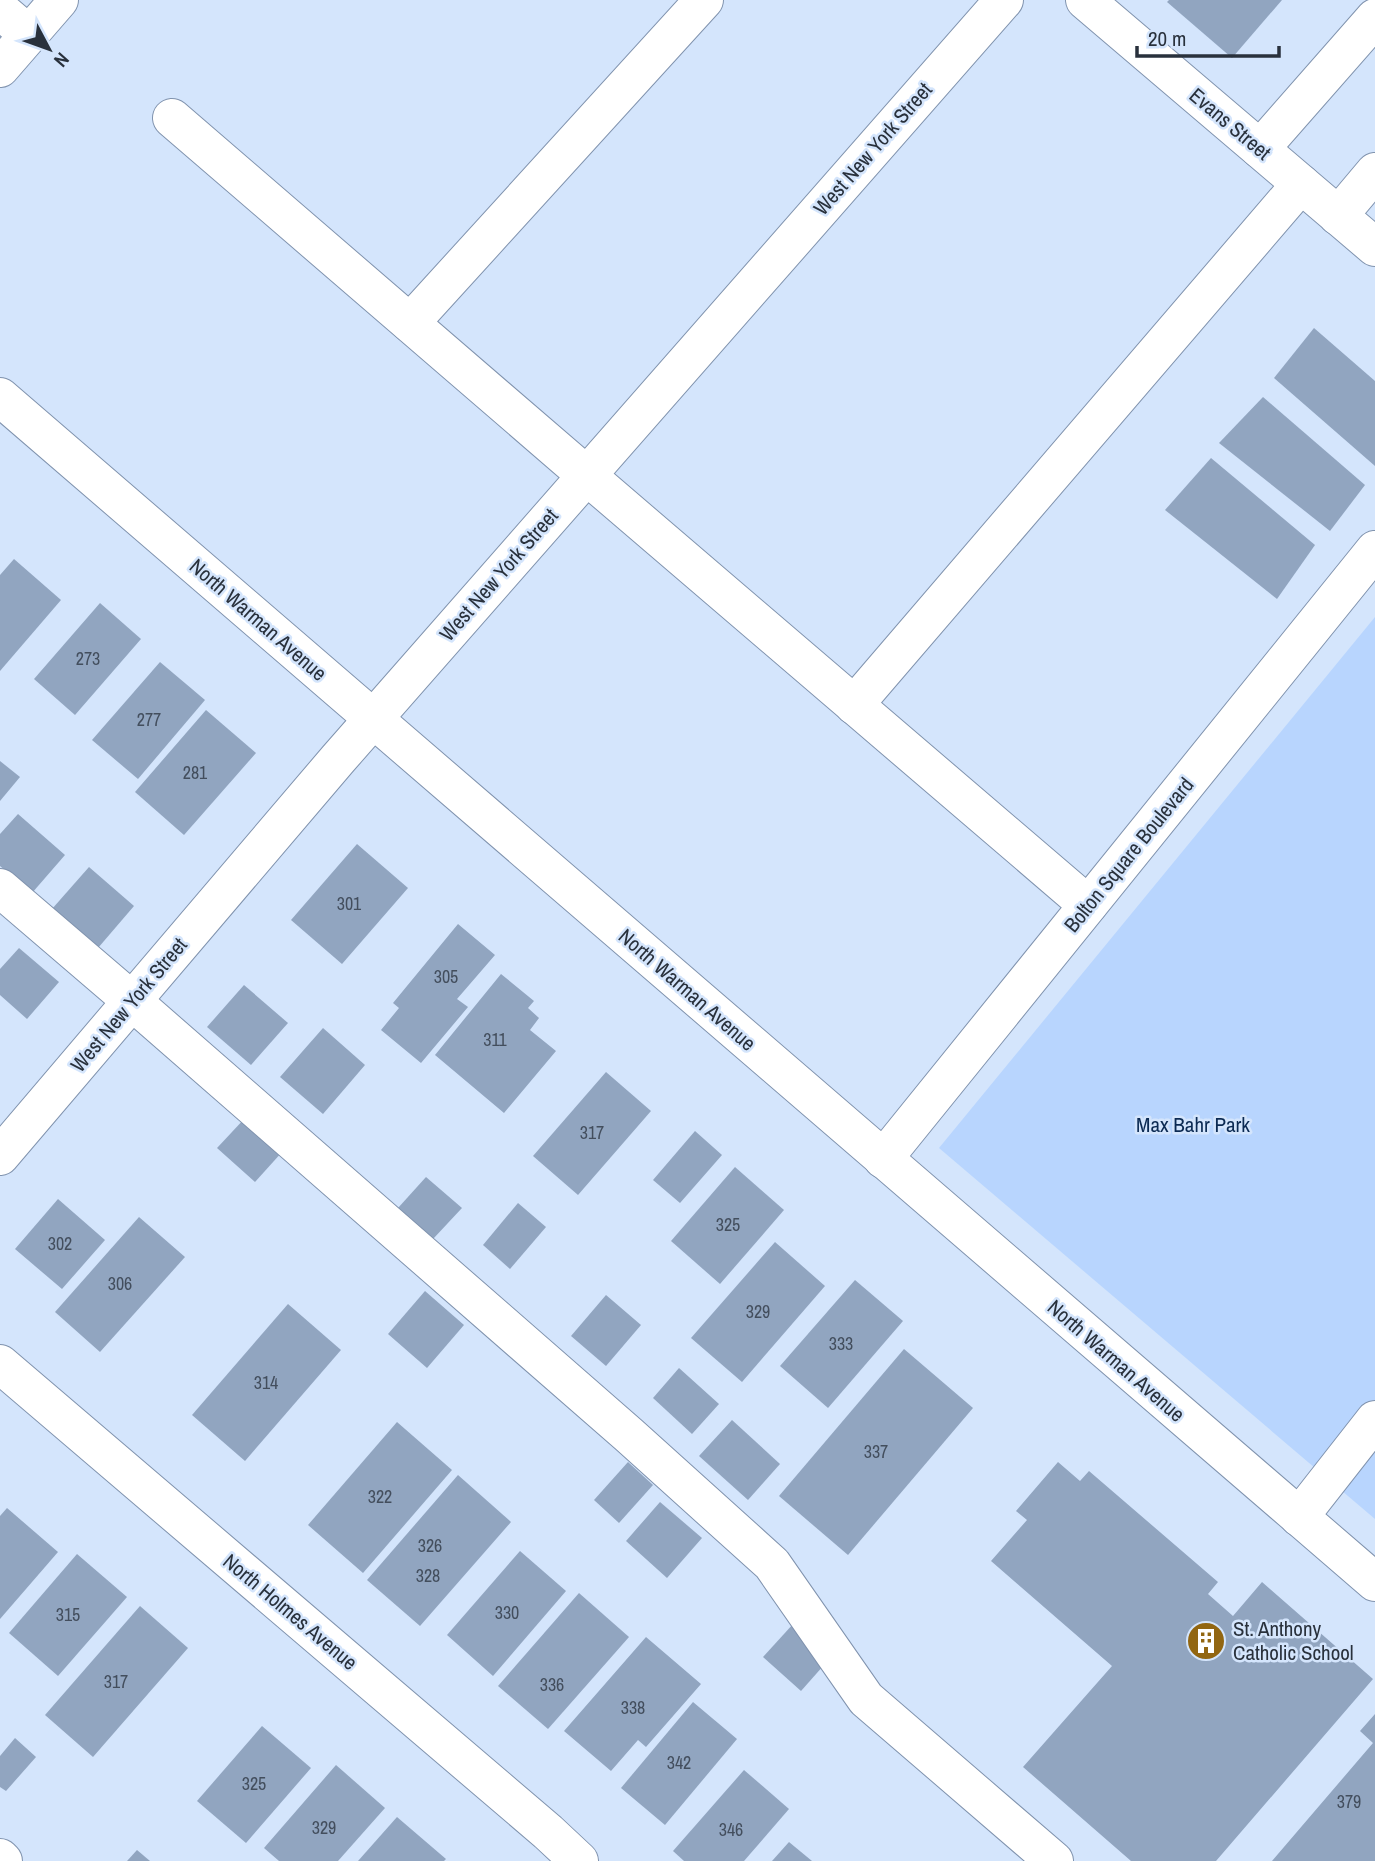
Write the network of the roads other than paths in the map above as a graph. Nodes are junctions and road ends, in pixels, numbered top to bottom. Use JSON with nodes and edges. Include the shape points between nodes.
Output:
{"nodes":[{"id":1,"x":59,"y":0,"type":"edge"},
{"id":2,"x":704,"y":0,"type":"edge"},
{"id":3,"x":1004,"y":0,"type":"edge"},
{"id":4,"x":1085,"y":0,"type":"edge"},
{"id":5,"x":0,"y":10,"type":"edge"},
{"id":6,"x":1375,"y":18,"type":"edge"},
{"id":7,"x":29,"y":35,"type":"junction"},
{"id":8,"x":0,"y":68,"type":"edge"},
{"id":9,"x":172,"y":118,"type":"dead end"},
{"id":10,"x":1260,"y":149,"type":"junction"},
{"id":11,"x":1375,"y":172,"type":"edge"},
{"id":12,"x":1301,"y":184,"type":"junction"},
{"id":13,"x":1338,"y":216,"type":"junction"},
{"id":14,"x":1375,"y":247,"type":"edge"},
{"id":15,"x":410,"y":323,"type":"junction"},
{"id":16,"x":0,"y":397,"type":"edge"},
{"id":17,"x":586,"y":475,"type":"junction"},
{"id":18,"x":1375,"y":550,"type":"edge"},
{"id":19,"x":854,"y":705,"type":"junction"},
{"id":20,"x":372,"y":719,"type":"junction"},
{"id":21,"x":0,"y":888,"type":"edge"},
{"id":22,"x":1088,"y":905,"type":"junction"},
{"id":23,"x":132,"y":1001,"type":"junction"},
{"id":24,"x":0,"y":1156,"type":"edge"},
{"id":25,"x":883,"y":1159,"type":"junction"},
{"id":26,"x":0,"y":1364,"type":"edge"},
{"id":27,"x":1375,"y":1420,"type":"edge"},
{"id":28,"x":1299,"y":1517,"type":"junction"},
{"id":29,"x":1375,"y":1582,"type":"edge"},
{"id":30,"x":579,"y":1861,"type":"edge"},
{"id":31,"x":1054,"y":1861,"type":"edge"}],
"edges":[{"from":1,"to":7,"type":"street"},
{"from":2,"to":15,"type":"street"},
{"from":3,"to":17,"type":"street","name":"West New York Street"},
{"from":4,"to":10,"type":"street","name":"Evans Street"},
{"from":5,"to":7,"type":"street"},
{"from":6,"to":10,"type":"street"},
{"from":7,"to":8,"type":"street"},
{"from":9,"to":15,"type":"street"},
{"from":10,"to":12,"type":"street","name":"Evans Street"},
{"from":11,"to":13,"type":"street"},
{"from":12,"to":13,"type":"street","name":"Evans Street"},
{"from":12,"to":19,"type":"street"},
{"from":13,"to":14,"type":"street","name":"Evans Street"},
{"from":15,"to":17,"type":"street"},
{"from":16,"to":20,"type":"street","name":"North Warman Avenue"},
{"from":17,"to":19,"type":"street"},
{"from":17,"to":20,"type":"street","name":"West New York Street"},
{"from":18,"to":22,"type":"street","name":"Bolton Square Boulevard"},
{"from":19,"to":22,"type":"street"},
{"from":20,"to":23,"type":"street","name":"West New York Street"},
{"from":20,"to":25,"type":"street","name":"North Warman Avenue"},
{"from":21,"to":23,"type":"street"},
{"from":22,"to":25,"type":"street","name":"Bolton Square Boulevard"},
{"from":23,"to":24,"type":"street","name":"West New York Street"},
{"from":23,"to":31,"type":"street","via":[[772,1564],[866,1699]]},
{"from":25,"to":28,"type":"street","name":"North Warman Avenue"},
{"from":26,"to":30,"type":"street","name":"North Holmes Avenue"},
{"from":27,"to":28,"type":"street"},
{"from":28,"to":29,"type":"street","name":"North Warman Avenue"}]}
